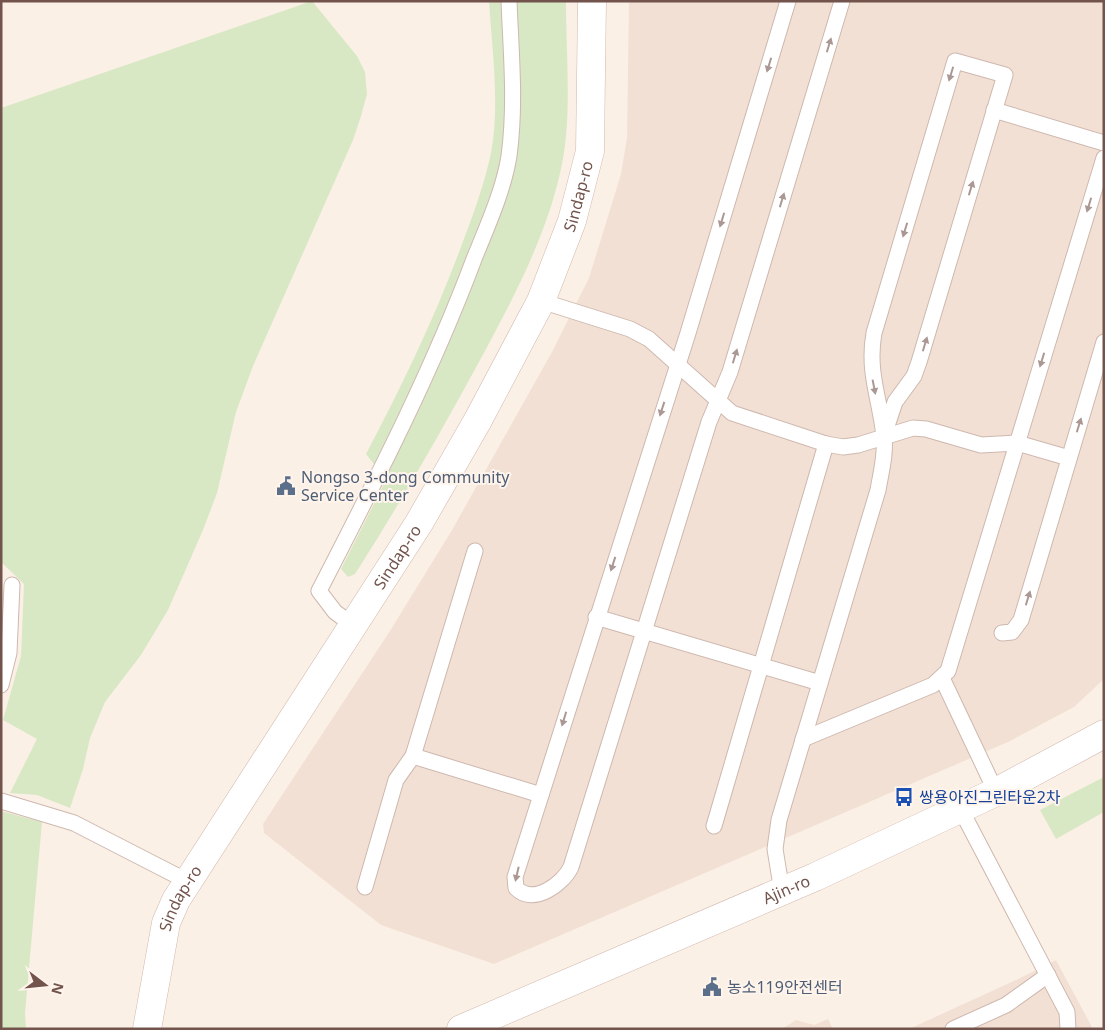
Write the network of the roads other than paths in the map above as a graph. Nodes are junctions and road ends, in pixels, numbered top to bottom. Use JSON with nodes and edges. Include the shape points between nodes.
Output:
{"nodes":[{"id":1,"x":509,"y":1,"type":"edge"},
{"id":2,"x":592,"y":1,"type":"edge"},
{"id":3,"x":788,"y":1,"type":"edge"},
{"id":4,"x":842,"y":1,"type":"edge"},
{"id":5,"x":994,"y":110,"type":"junction"},
{"id":6,"x":1104,"y":143,"type":"edge"},
{"id":7,"x":1104,"y":158,"type":"edge"},
{"id":8,"x":541,"y":301,"type":"junction"},
{"id":9,"x":1104,"y":342,"type":"edge"},
{"id":10,"x":678,"y":363,"type":"junction"},
{"id":11,"x":718,"y":402,"type":"junction"},
{"id":12,"x":884,"y":435,"type":"junction"},
{"id":13,"x":1017,"y":443,"type":"junction"},
{"id":14,"x":826,"y":444,"type":"junction"},
{"id":15,"x":1069,"y":458,"type":"junction"},
{"id":16,"x":475,"y":551,"type":"dead end"},
{"id":17,"x":12,"y":585,"type":"dead end"},
{"id":18,"x":596,"y":617,"type":"junction"},
{"id":19,"x":353,"y":625,"type":"junction"},
{"id":20,"x":644,"y":632,"type":"junction"},
{"id":21,"x":1002,"y":633,"type":"dead end"},
{"id":22,"x":761,"y":666,"type":"junction"},
{"id":23,"x":942,"y":678,"type":"junction"},
{"id":24,"x":820,"y":684,"type":"junction"},
{"id":25,"x":1,"y":685,"type":"edge"},
{"id":26,"x":1104,"y":734,"type":"edge"},
{"id":27,"x":803,"y":739,"type":"junction"},
{"id":28,"x":413,"y":756,"type":"junction"},
{"id":29,"x":996,"y":792,"type":"junction"},
{"id":30,"x":541,"y":795,"type":"junction"},
{"id":31,"x":1,"y":801,"type":"edge"},
{"id":32,"x":960,"y":808,"type":"junction"},
{"id":33,"x":714,"y":826,"type":"dead end"},
{"id":34,"x":187,"y":881,"type":"junction"},
{"id":35,"x":365,"y":887,"type":"dead end"},
{"id":36,"x":782,"y":892,"type":"junction"},
{"id":37,"x":1048,"y":976,"type":"junction"},
{"id":38,"x":147,"y":1029,"type":"edge"},
{"id":39,"x":461,"y":1029,"type":"edge"},
{"id":40,"x":954,"y":1029,"type":"edge"},
{"id":41,"x":1068,"y":1029,"type":"edge"}],
"edges":[{"from":1,"to":19,"type":"lane","via":[[514,96],[509,157],[492,213],[458,304],[422,384],[320,591],[335,612]]},
{"from":2,"to":8,"type":"street","name":"Sindap-ro","via":[[590,150],[572,221]]},
{"from":3,"to":10,"type":"lane","one_way":true},
{"from":11,"to":4,"type":"lane","one_way":true,"via":[[730,372]]},
{"from":5,"to":6,"type":"lane"},
{"from":12,"to":5,"type":"lane","one_way":true,"via":[[895,402],[914,376],[919,362]]},
{"from":5,"to":12,"type":"lane","one_way":true,"via":[[1005,75],[955,60],[874,333],[871,370]]},
{"from":7,"to":13,"type":"lane","one_way":true},
{"from":8,"to":10,"type":"lane","via":[[630,329],[649,339]]},
{"from":8,"to":19,"type":"street","name":"Sindap-ro","via":[[419,523]]},
{"from":15,"to":9,"type":"lane","one_way":true},
{"from":10,"to":11,"type":"lane"},
{"from":10,"to":18,"type":"lane","one_way":true},
{"from":11,"to":14,"type":"lane","via":[[740,417]]},
{"from":11,"to":20,"type":"lane"},
{"from":12,"to":13,"type":"lane","via":[[913,428],[981,445]]},
{"from":12,"to":14,"type":"lane","via":[[858,445]]},
{"from":12,"to":24,"type":"lane","via":[[878,490]]},
{"from":13,"to":15,"type":"lane"},
{"from":13,"to":23,"type":"lane","via":[[948,671]]},
{"from":14,"to":22,"type":"lane"},
{"from":21,"to":15,"type":"lane","one_way":true,"via":[[1012,632],[1021,620]]},
{"from":16,"to":28,"type":"lane"},
{"from":17,"to":25,"type":"lane","via":[[9,653]]},
{"from":18,"to":20,"type":"lane"},
{"from":18,"to":30,"type":"lane","one_way":true},
{"from":19,"to":34,"type":"street","name":"Sindap-ro"},
{"from":20,"to":22,"type":"lane"},
{"from":30,"to":20,"type":"lane","one_way":true,"via":[[515,877],[516,888],[529,895],[561,883],[571,867]]},
{"from":22,"to":24,"type":"lane"},
{"from":22,"to":33,"type":"lane"},
{"from":23,"to":27,"type":"lane","via":[[933,685]]},
{"from":23,"to":29,"type":"lane"},
{"from":24,"to":27,"type":"lane"},
{"from":26,"to":29,"type":"street","name":"Ajin-ro"},
{"from":27,"to":36,"type":"lane","via":[[776,834],[775,849]]},
{"from":28,"to":30,"type":"lane"},
{"from":28,"to":35,"type":"lane","via":[[396,780]]},
{"from":29,"to":32,"type":"street","name":"Ajin-ro"},
{"from":31,"to":34,"type":"lane","via":[[74,823]]},
{"from":32,"to":36,"type":"street","name":"Ajin-ro"},
{"from":32,"to":37,"type":"lane"},
{"from":34,"to":38,"type":"street","name":"Sindap-ro","via":[[166,923]]},
{"from":36,"to":39,"type":"street","name":"Ajin-ro"},
{"from":37,"to":40,"type":"lane","via":[[1006,1005]]},
{"from":37,"to":41,"type":"lane","via":[[1067,1012]]}]}
